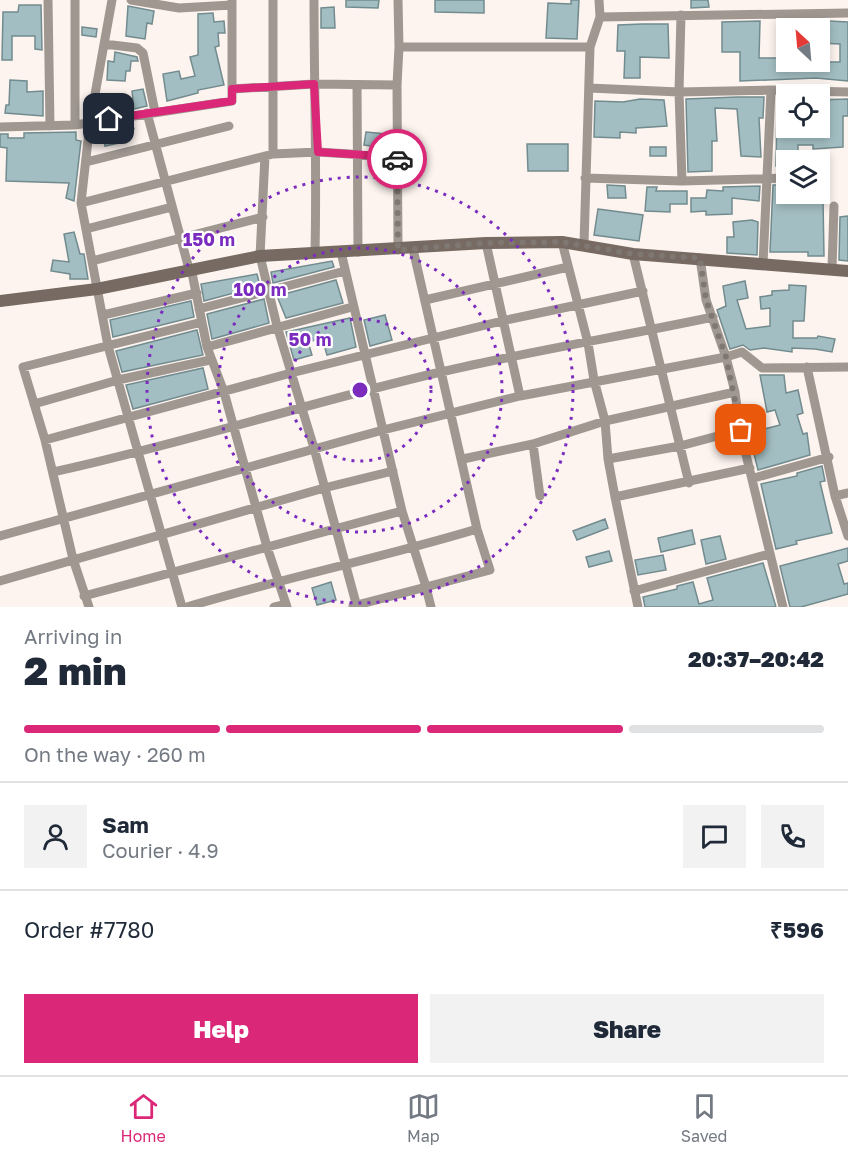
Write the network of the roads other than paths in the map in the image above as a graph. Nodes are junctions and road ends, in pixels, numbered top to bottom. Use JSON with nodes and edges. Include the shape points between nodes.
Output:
{"nodes":[{"id":1,"x":48,"y":0,"type":"edge"},
{"id":2,"x":75,"y":0,"type":"edge"},
{"id":3,"x":111,"y":0,"type":"edge"},
{"id":4,"x":131,"y":0,"type":"edge"},
{"id":5,"x":273,"y":0,"type":"edge"},
{"id":6,"x":314,"y":0,"type":"edge"},
{"id":7,"x":398,"y":0,"type":"edge"},
{"id":8,"x":599,"y":0,"type":"edge"},
{"id":9,"x":795,"y":0,"type":"edge"},
{"id":10,"x":232,"y":2,"type":"edge"},
{"id":11,"x":795,"y":12,"type":"junction"},
{"id":12,"x":848,"y":13,"type":"edge"},
{"id":13,"x":681,"y":15,"type":"junction"},
{"id":14,"x":600,"y":17,"type":"junction"},
{"id":15,"x":104,"y":44,"type":"junction"},
{"id":16,"x":590,"y":46,"type":"junction"},
{"id":17,"x":399,"y":47,"type":"junction"},
{"id":18,"x":314,"y":84,"type":"junction"},
{"id":19,"x":357,"y":85,"type":"junction"},
{"id":20,"x":397,"y":85,"type":"junction"},
{"id":21,"x":272,"y":86,"type":"junction"},
{"id":22,"x":589,"y":88,"type":"junction"},
{"id":23,"x":232,"y":89,"type":"junction"},
{"id":24,"x":771,"y":90,"type":"junction"},
{"id":25,"x":679,"y":92,"type":"junction"},
{"id":26,"x":848,"y":92,"type":"edge"},
{"id":27,"x":151,"y":113,"type":"junction"},
{"id":28,"x":90,"y":122,"type":"junction"},
{"id":29,"x":75,"y":125,"type":"junction"},
{"id":30,"x":50,"y":126,"type":"junction"},
{"id":31,"x":230,"y":126,"type":"dead end"},
{"id":32,"x":0,"y":127,"type":"edge"},
{"id":33,"x":155,"y":144,"type":"junction"},
{"id":34,"x":318,"y":152,"type":"junction"},
{"id":35,"x":356,"y":154,"type":"junction"},
{"id":36,"x":269,"y":155,"type":"junction"},
{"id":37,"x":397,"y":157,"type":"junction"},
{"id":38,"x":86,"y":162,"type":"junction"},
{"id":39,"x":767,"y":177,"type":"junction"},
{"id":40,"x":776,"y":177,"type":"edge"},
{"id":41,"x":585,"y":178,"type":"junction"},
{"id":42,"x":682,"y":181,"type":"junction"},
{"id":43,"x":165,"y":182,"type":"junction"},
{"id":44,"x":81,"y":203,"type":"junction"},
{"id":45,"x":834,"y":206,"type":"dead end"},
{"id":46,"x":172,"y":207,"type":"junction"},
{"id":47,"x":263,"y":217,"type":"junction"},
{"id":48,"x":86,"y":229,"type":"junction"},
{"id":49,"x":182,"y":239,"type":"junction"},
{"id":50,"x":562,"y":242,"type":"junction"},
{"id":51,"x":486,"y":243,"type":"junction"},
{"id":52,"x":584,"y":244,"type":"junction"},
{"id":53,"x":413,"y":249,"type":"junction"},
{"id":54,"x":398,"y":250,"type":"junction"},
{"id":55,"x":315,"y":252,"type":"junction"},
{"id":56,"x":341,"y":252,"type":"junction"},
{"id":57,"x":358,"y":252,"type":"junction"},
{"id":58,"x":633,"y":254,"type":"junction"},
{"id":59,"x":260,"y":256,"type":"junction"},
{"id":60,"x":700,"y":258,"type":"junction"},
{"id":61,"x":92,"y":261,"type":"junction"},
{"id":62,"x":763,"y":264,"type":"junction"},
{"id":63,"x":568,"y":267,"type":"junction"},
{"id":64,"x":190,"y":268,"type":"junction"},
{"id":65,"x":832,"y":269,"type":"junction"},
{"id":66,"x":345,"y":272,"type":"junction"},
{"id":67,"x":847,"y":273,"type":"edge"},
{"id":68,"x":493,"y":283,"type":"junction"},
{"id":69,"x":97,"y":289,"type":"junction"},
{"id":70,"x":643,"y":291,"type":"junction"},
{"id":71,"x":268,"y":292,"type":"junction"},
{"id":72,"x":197,"y":293,"type":"junction"},
{"id":73,"x":425,"y":300,"type":"junction"},
{"id":74,"x":0,"y":301,"type":"edge"},
{"id":75,"x":579,"y":305,"type":"junction"},
{"id":76,"x":352,"y":307,"type":"junction"},
{"id":77,"x":200,"y":309,"type":"junction"},
{"id":78,"x":103,"y":315,"type":"junction"},
{"id":79,"x":713,"y":317,"type":"junction"},
{"id":80,"x":502,"y":321,"type":"junction"},
{"id":81,"x":202,"y":322,"type":"junction"},
{"id":82,"x":277,"y":326,"type":"junction"},
{"id":83,"x":651,"y":330,"type":"junction"},
{"id":84,"x":434,"y":338,"type":"junction"},
{"id":85,"x":588,"y":343,"type":"junction"},
{"id":86,"x":108,"y":346,"type":"junction"},
{"id":87,"x":207,"y":347,"type":"junction"},
{"id":88,"x":366,"y":355,"type":"junction"},
{"id":89,"x":512,"y":357,"type":"junction"},
{"id":90,"x":726,"y":357,"type":"junction"},
{"id":91,"x":210,"y":360,"type":"junction"},
{"id":92,"x":807,"y":367,"type":"junction"},
{"id":93,"x":848,"y":367,"type":"edge"},
{"id":94,"x":663,"y":369,"type":"junction"},
{"id":95,"x":442,"y":371,"type":"junction"},
{"id":96,"x":291,"y":373,"type":"junction"},
{"id":97,"x":594,"y":380,"type":"junction"},
{"id":98,"x":118,"y":381,"type":"junction"},
{"id":99,"x":374,"y":388,"type":"junction"},
{"id":100,"x":224,"y":392,"type":"junction"},
{"id":101,"x":735,"y":392,"type":"junction"},
{"id":102,"x":520,"y":396,"type":"junction"},
{"id":103,"x":34,"y":404,"type":"junction"},
{"id":104,"x":302,"y":406,"type":"junction"},
{"id":105,"x":672,"y":407,"type":"junction"},
{"id":106,"x":452,"y":413,"type":"junction"},
{"id":107,"x":128,"y":418,"type":"junction"},
{"id":108,"x":605,"y":421,"type":"junction"},
{"id":109,"x":232,"y":426,"type":"junction"},
{"id":110,"x":383,"y":430,"type":"junction"},
{"id":111,"x":741,"y":430,"type":"junction"},
{"id":112,"x":45,"y":440,"type":"junction"},
{"id":113,"x":533,"y":444,"type":"junction"},
{"id":114,"x":680,"y":446,"type":"junction"},
{"id":115,"x":314,"y":448,"type":"junction"},
{"id":116,"x":139,"y":454,"type":"junction"},
{"id":117,"x":829,"y":457,"type":"junction"},
{"id":118,"x":463,"y":459,"type":"junction"},
{"id":119,"x":608,"y":459,"type":"junction"},
{"id":120,"x":750,"y":468,"type":"junction"},
{"id":121,"x":245,"y":470,"type":"junction"},
{"id":122,"x":393,"y":471,"type":"junction"},
{"id":123,"x":53,"y":472,"type":"junction"},
{"id":124,"x":754,"y":478,"type":"junction"},
{"id":125,"x":689,"y":483,"type":"junction"},
{"id":126,"x":324,"y":488,"type":"junction"},
{"id":127,"x":848,"y":492,"type":"edge"},
{"id":128,"x":150,"y":494,"type":"junction"},
{"id":129,"x":540,"y":496,"type":"dead end"},
{"id":130,"x":835,"y":496,"type":"junction"},
{"id":131,"x":615,"y":497,"type":"junction"},
{"id":132,"x":257,"y":508,"type":"junction"},
{"id":133,"x":402,"y":511,"type":"junction"},
{"id":134,"x":65,"y":519,"type":"junction"},
{"id":135,"x":336,"y":527,"type":"junction"},
{"id":136,"x":477,"y":529,"type":"junction"},
{"id":137,"x":0,"y":536,"type":"edge"},
{"id":138,"x":162,"y":536,"type":"junction"},
{"id":139,"x":848,"y":536,"type":"edge"},
{"id":140,"x":267,"y":547,"type":"junction"},
{"id":141,"x":413,"y":549,"type":"junction"},
{"id":142,"x":769,"y":554,"type":"junction"},
{"id":143,"x":73,"y":559,"type":"junction"},
{"id":144,"x":346,"y":566,"type":"junction"},
{"id":145,"x":171,"y":574,"type":"junction"},
{"id":146,"x":278,"y":580,"type":"junction"},
{"id":147,"x":0,"y":581,"type":"edge"},
{"id":148,"x":426,"y":587,"type":"junction"},
{"id":149,"x":634,"y":591,"type":"junction"},
{"id":150,"x":84,"y":596,"type":"junction"},
{"id":151,"x":287,"y":605,"type":"edge"},
{"id":152,"x":89,"y":607,"type":"edge"},
{"id":153,"x":182,"y":607,"type":"edge"},
{"id":154,"x":187,"y":607,"type":"edge"},
{"id":155,"x":274,"y":607,"type":"edge"},
{"id":156,"x":355,"y":607,"type":"edge"},
{"id":157,"x":431,"y":607,"type":"edge"},
{"id":158,"x":638,"y":607,"type":"edge"},
{"id":159,"x":783,"y":607,"type":"edge"}],
"edges":[{"from":1,"to":30,"type":"street"},
{"from":2,"to":29,"type":"street"},
{"from":3,"to":15,"type":"street"},
{"from":4,"to":10,"type":"street","via":[[179,8]]},
{"from":5,"to":21,"type":"street"},
{"from":6,"to":18,"type":"street"},
{"from":7,"to":17,"type":"street"},
{"from":8,"to":14,"type":"street"},
{"from":9,"to":11,"type":"street"},
{"from":10,"to":23,"type":"street"},
{"from":11,"to":12,"type":"street"},
{"from":11,"to":13,"type":"street"},
{"from":13,"to":14,"type":"street"},
{"from":13,"to":25,"type":"street"},
{"from":14,"to":16,"type":"street"},
{"from":15,"to":27,"type":"street","via":[[132,47],[143,53]]},
{"from":15,"to":28,"type":"street"},
{"from":16,"to":17,"type":"street"},
{"from":16,"to":22,"type":"street"},
{"from":17,"to":20,"type":"street"},
{"from":18,"to":19,"type":"street"},
{"from":18,"to":21,"type":"street"},
{"from":18,"to":34,"type":"street"},
{"from":19,"to":20,"type":"street"},
{"from":19,"to":35,"type":"street"},
{"from":20,"to":37,"type":"street"},
{"from":21,"to":23,"type":"street"},
{"from":21,"to":36,"type":"street"},
{"from":22,"to":25,"type":"street"},
{"from":22,"to":41,"type":"street"},
{"from":23,"to":27,"type":"street","via":[[232,101]]},
{"from":24,"to":25,"type":"street"},
{"from":24,"to":26,"type":"street"},
{"from":24,"to":39,"type":"street"},
{"from":25,"to":42,"type":"street"},
{"from":27,"to":28,"type":"street"},
{"from":27,"to":33,"type":"street"},
{"from":28,"to":29,"type":"street"},
{"from":28,"to":38,"type":"street"},
{"from":29,"to":30,"type":"street"},
{"from":30,"to":32,"type":"street"},
{"from":31,"to":33,"type":"street"},
{"from":33,"to":38,"type":"street"},
{"from":33,"to":43,"type":"street"},
{"from":34,"to":35,"type":"street"},
{"from":34,"to":36,"type":"street"},
{"from":34,"to":55,"type":"street"},
{"from":35,"to":37,"type":"street"},
{"from":35,"to":57,"type":"street"},
{"from":36,"to":43,"type":"street"},
{"from":36,"to":47,"type":"street"},
{"from":37,"to":54,"type":"street"},
{"from":38,"to":44,"type":"street"},
{"from":39,"to":40,"type":"street"},
{"from":39,"to":42,"type":"street"},
{"from":39,"to":62,"type":"street"},
{"from":41,"to":42,"type":"street"},
{"from":41,"to":52,"type":"street"},
{"from":43,"to":44,"type":"street"},
{"from":43,"to":46,"type":"street"},
{"from":44,"to":48,"type":"street"},
{"from":45,"to":65,"type":"street"},
{"from":46,"to":48,"type":"street"},
{"from":46,"to":49,"type":"street"},
{"from":47,"to":49,"type":"street"},
{"from":47,"to":59,"type":"street"},
{"from":48,"to":61,"type":"street"},
{"from":49,"to":61,"type":"street"},
{"from":49,"to":64,"type":"street"},
{"from":50,"to":51,"type":"main road"},
{"from":50,"to":52,"type":"main road"},
{"from":50,"to":63,"type":"street"},
{"from":51,"to":53,"type":"main road"},
{"from":51,"to":68,"type":"street"},
{"from":52,"to":58,"type":"main road"},
{"from":53,"to":54,"type":"main road"},
{"from":53,"to":73,"type":"street"},
{"from":54,"to":57,"type":"main road"},
{"from":55,"to":56,"type":"main road"},
{"from":55,"to":59,"type":"main road"},
{"from":56,"to":57,"type":"main road"},
{"from":56,"to":66,"type":"street"},
{"from":58,"to":60,"type":"main road"},
{"from":58,"to":70,"type":"street"},
{"from":59,"to":64,"type":"main road"},
{"from":59,"to":71,"type":"street"},
{"from":60,"to":62,"type":"main road"},
{"from":60,"to":79,"type":"street","via":[[706,300]]},
{"from":61,"to":69,"type":"street"},
{"from":62,"to":65,"type":"main road"},
{"from":63,"to":68,"type":"street"},
{"from":63,"to":75,"type":"street"},
{"from":64,"to":69,"type":"main road"},
{"from":64,"to":72,"type":"street"},
{"from":65,"to":67,"type":"main road"},
{"from":66,"to":71,"type":"street"},
{"from":66,"to":76,"type":"street"},
{"from":68,"to":73,"type":"street"},
{"from":68,"to":80,"type":"street"},
{"from":69,"to":74,"type":"main road"},
{"from":69,"to":78,"type":"street"},
{"from":70,"to":75,"type":"street"},
{"from":70,"to":83,"type":"street"},
{"from":71,"to":77,"type":"street"},
{"from":71,"to":82,"type":"street"},
{"from":72,"to":77,"type":"street"},
{"from":72,"to":78,"type":"street"},
{"from":73,"to":84,"type":"street"},
{"from":75,"to":80,"type":"street"},
{"from":75,"to":85,"type":"street"},
{"from":76,"to":82,"type":"street"},
{"from":76,"to":88,"type":"street"},
{"from":77,"to":81,"type":"street"},
{"from":78,"to":86,"type":"street"},
{"from":79,"to":83,"type":"street"},
{"from":79,"to":90,"type":"street"},
{"from":80,"to":84,"type":"street"},
{"from":80,"to":89,"type":"street"},
{"from":81,"to":86,"type":"street"},
{"from":81,"to":87,"type":"street"},
{"from":82,"to":87,"type":"street"},
{"from":82,"to":96,"type":"street"},
{"from":83,"to":85,"type":"street"},
{"from":83,"to":94,"type":"street"},
{"from":84,"to":88,"type":"street"},
{"from":84,"to":95,"type":"street"},
{"from":85,"to":89,"type":"street"},
{"from":85,"to":97,"type":"street"},
{"from":86,"to":98,"type":"street"},
{"from":86,"to":103,"type":"street","via":[[23,367]]},
{"from":87,"to":91,"type":"street"},
{"from":88,"to":96,"type":"street"},
{"from":88,"to":99,"type":"street"},
{"from":89,"to":95,"type":"street"},
{"from":89,"to":102,"type":"street"},
{"from":90,"to":92,"type":"street","via":[[744,352],[760,367]]},
{"from":90,"to":94,"type":"street"},
{"from":90,"to":101,"type":"street"},
{"from":91,"to":98,"type":"street"},
{"from":91,"to":100,"type":"street"},
{"from":92,"to":93,"type":"street"},
{"from":92,"to":117,"type":"street"},
{"from":94,"to":97,"type":"street"},
{"from":94,"to":105,"type":"street"},
{"from":95,"to":99,"type":"street"},
{"from":95,"to":106,"type":"street"},
{"from":96,"to":100,"type":"street"},
{"from":96,"to":104,"type":"street"},
{"from":97,"to":102,"type":"street"},
{"from":97,"to":108,"type":"street"},
{"from":98,"to":103,"type":"street"},
{"from":98,"to":107,"type":"street"},
{"from":99,"to":104,"type":"street"},
{"from":99,"to":110,"type":"street"},
{"from":100,"to":107,"type":"street"},
{"from":100,"to":109,"type":"street"},
{"from":101,"to":105,"type":"street"},
{"from":101,"to":111,"type":"street"},
{"from":102,"to":106,"type":"street"},
{"from":103,"to":112,"type":"street"},
{"from":104,"to":109,"type":"street"},
{"from":104,"to":115,"type":"street"},
{"from":105,"to":108,"type":"street"},
{"from":105,"to":114,"type":"street"},
{"from":106,"to":110,"type":"street"},
{"from":106,"to":118,"type":"street"},
{"from":107,"to":112,"type":"street"},
{"from":107,"to":116,"type":"street"},
{"from":108,"to":113,"type":"street"},
{"from":108,"to":119,"type":"street"},
{"from":109,"to":116,"type":"street"},
{"from":109,"to":121,"type":"street"},
{"from":110,"to":115,"type":"street"},
{"from":110,"to":122,"type":"street"},
{"from":111,"to":114,"type":"street"},
{"from":111,"to":120,"type":"street"},
{"from":112,"to":123,"type":"street"},
{"from":113,"to":118,"type":"street"},
{"from":113,"to":129,"type":"street"},
{"from":114,"to":119,"type":"street"},
{"from":114,"to":125,"type":"street"},
{"from":115,"to":121,"type":"street"},
{"from":115,"to":126,"type":"street"},
{"from":116,"to":123,"type":"street"},
{"from":116,"to":128,"type":"street"},
{"from":117,"to":124,"type":"street"},
{"from":117,"to":130,"type":"street"},
{"from":118,"to":136,"type":"street"},
{"from":119,"to":131,"type":"street"},
{"from":120,"to":124,"type":"street"},
{"from":120,"to":125,"type":"street"},
{"from":121,"to":128,"type":"street"},
{"from":121,"to":132,"type":"street"},
{"from":122,"to":126,"type":"street"},
{"from":122,"to":133,"type":"street"},
{"from":123,"to":134,"type":"street"},
{"from":124,"to":142,"type":"street"},
{"from":125,"to":131,"type":"street"},
{"from":126,"to":132,"type":"street"},
{"from":126,"to":135,"type":"street"},
{"from":127,"to":130,"type":"street"},
{"from":128,"to":134,"type":"street"},
{"from":128,"to":138,"type":"street"},
{"from":130,"to":139,"type":"street"},
{"from":131,"to":149,"type":"street"},
{"from":132,"to":138,"type":"street"},
{"from":132,"to":140,"type":"street"},
{"from":133,"to":135,"type":"street"},
{"from":133,"to":141,"type":"street"},
{"from":134,"to":137,"type":"street"},
{"from":134,"to":143,"type":"street"},
{"from":135,"to":140,"type":"street"},
{"from":135,"to":144,"type":"street"},
{"from":136,"to":141,"type":"street"},
{"from":136,"to":148,"type":"street","via":[[490,570]]},
{"from":138,"to":143,"type":"street"},
{"from":138,"to":145,"type":"street"},
{"from":140,"to":145,"type":"street"},
{"from":140,"to":146,"type":"street"},
{"from":141,"to":144,"type":"street"},
{"from":141,"to":148,"type":"street"},
{"from":142,"to":149,"type":"street"},
{"from":142,"to":159,"type":"street"},
{"from":143,"to":147,"type":"street"},
{"from":143,"to":150,"type":"street"},
{"from":144,"to":146,"type":"street"},
{"from":144,"to":156,"type":"street"},
{"from":145,"to":150,"type":"street"},
{"from":145,"to":153,"type":"street"},
{"from":146,"to":151,"type":"street"},
{"from":146,"to":154,"type":"street"},
{"from":148,"to":156,"type":"street"},
{"from":148,"to":157,"type":"street"},
{"from":149,"to":158,"type":"street"},
{"from":150,"to":152,"type":"street"},
{"from":151,"to":155,"type":"street"}]}
